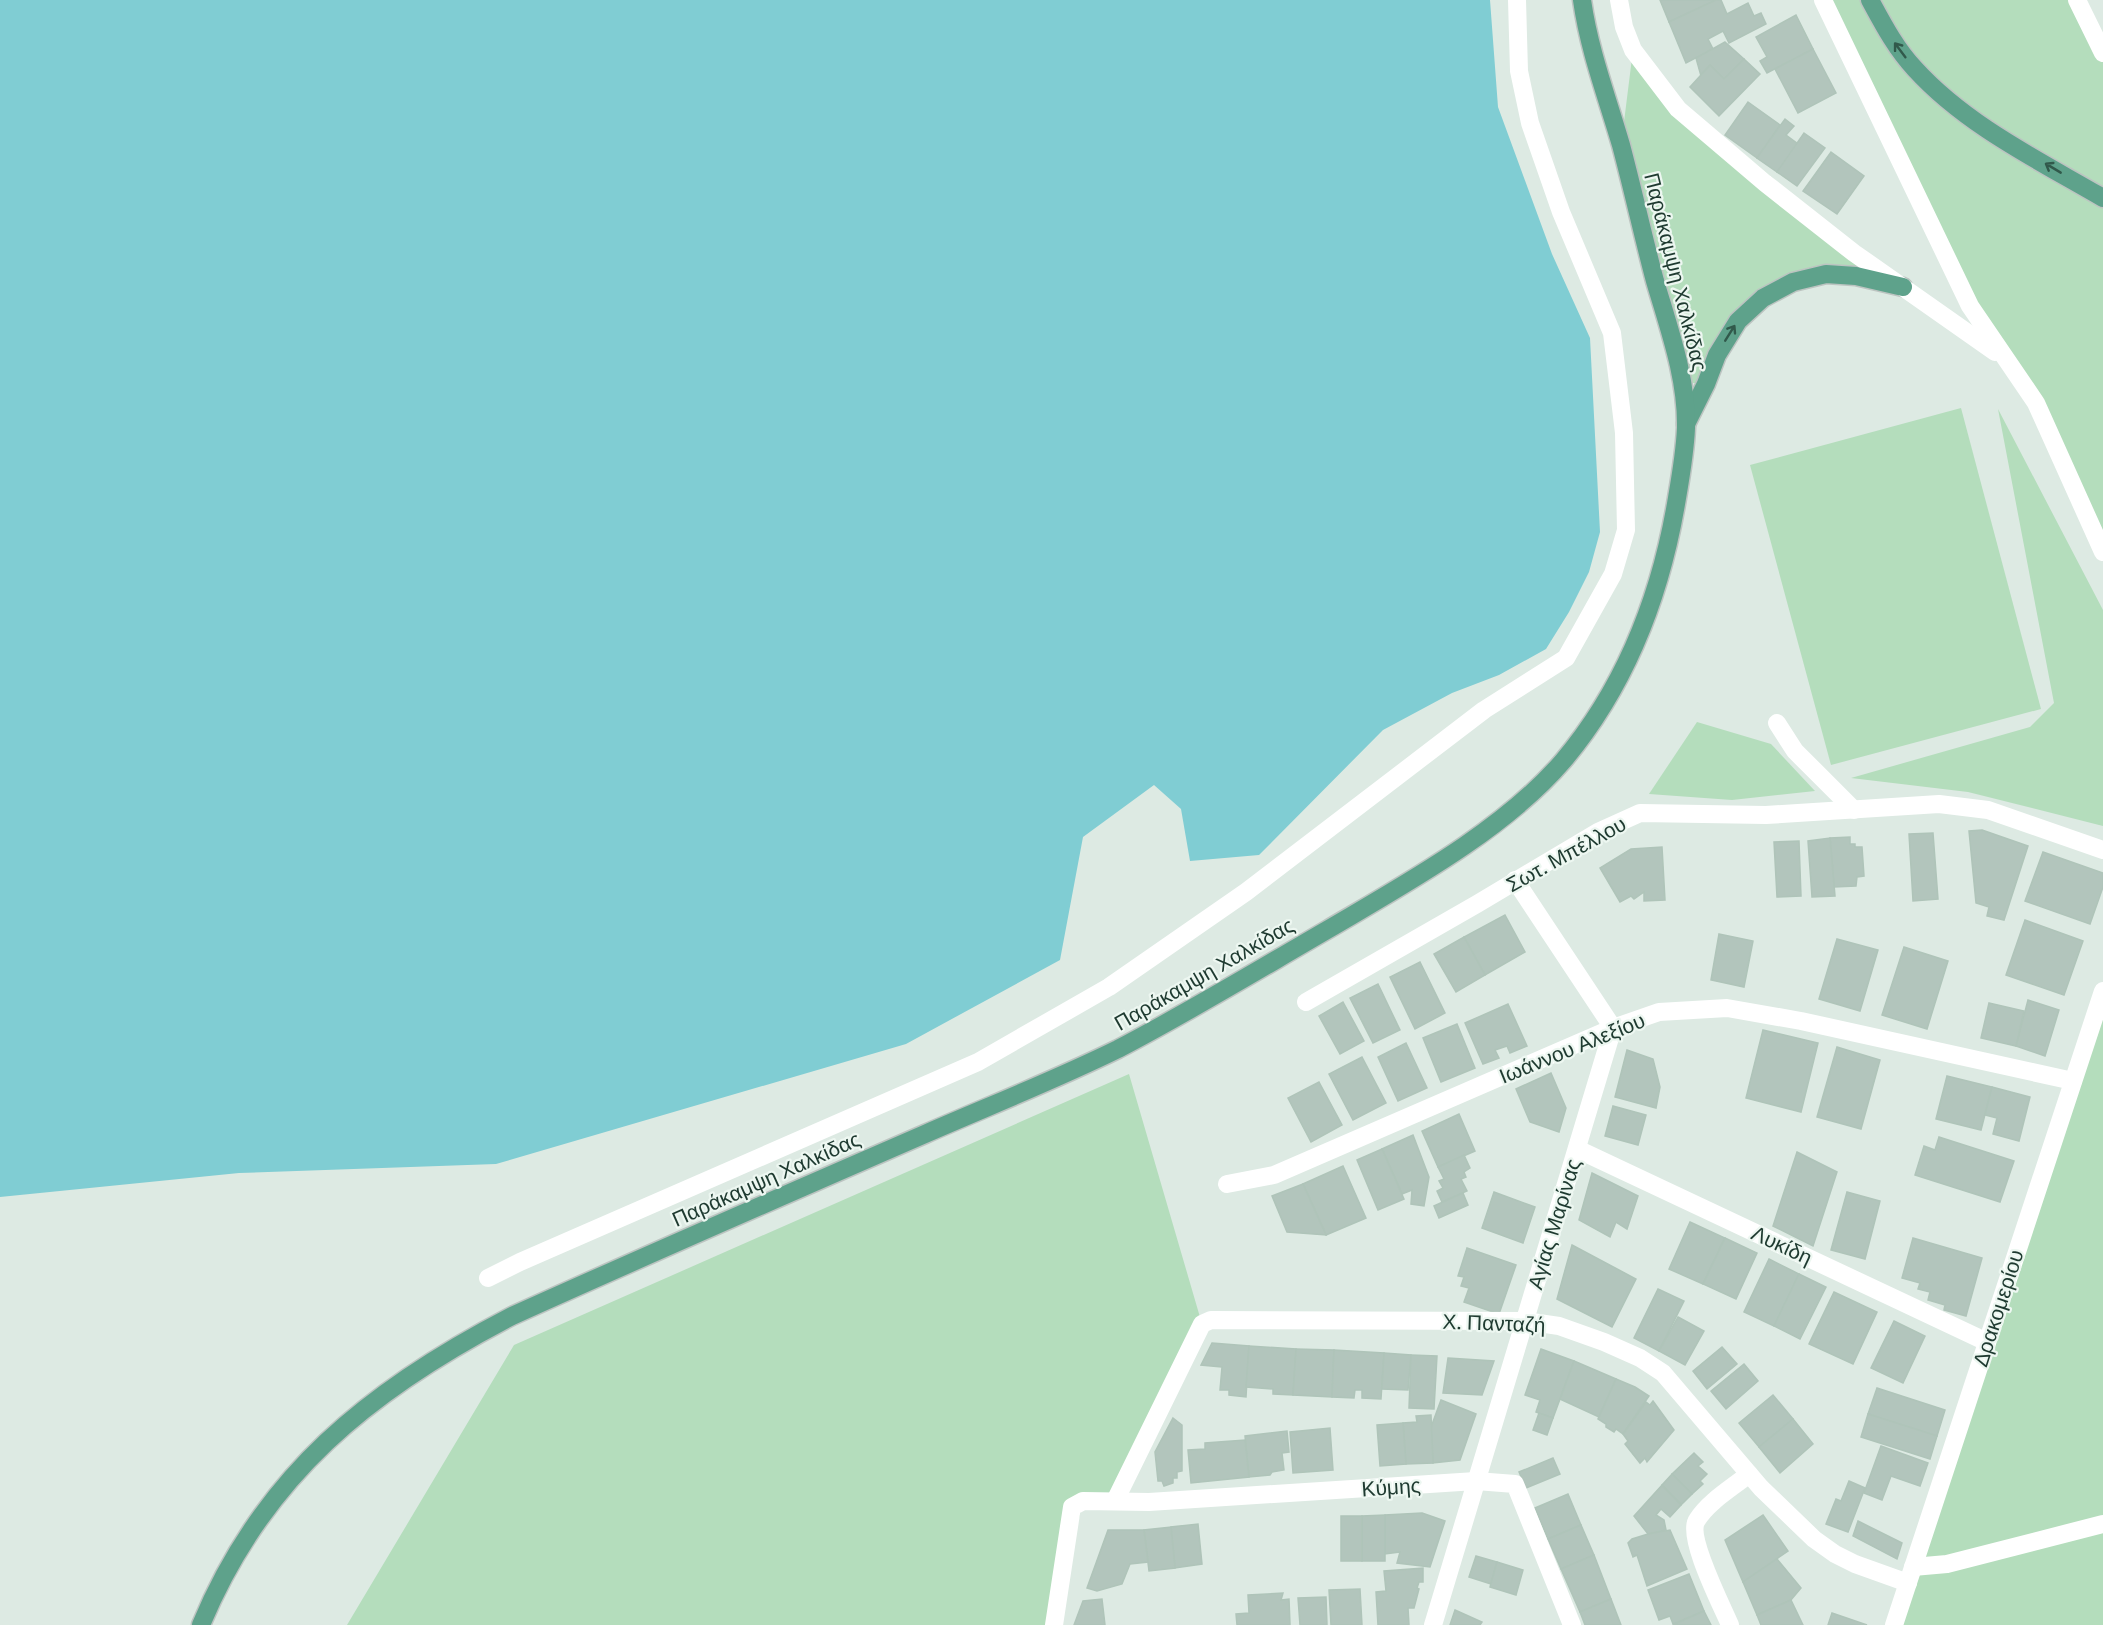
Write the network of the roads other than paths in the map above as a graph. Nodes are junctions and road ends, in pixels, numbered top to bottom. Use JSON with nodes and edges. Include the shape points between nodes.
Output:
{"nodes":[{"id":1,"x":1517,"y":0,"type":"edge"},
{"id":2,"x":1582,"y":0,"type":"edge"},
{"id":3,"x":1619,"y":0,"type":"edge"},
{"id":4,"x":1823,"y":0,"type":"edge"},
{"id":5,"x":1870,"y":0,"type":"edge"},
{"id":6,"x":2077,"y":0,"type":"edge"},
{"id":7,"x":2103,"y":53,"type":"edge"},
{"id":8,"x":2103,"y":198,"type":"edge"},
{"id":9,"x":1903,"y":288,"type":"junction"},
{"id":10,"x":2005,"y":358,"type":"junction"},
{"id":11,"x":1686,"y":423,"type":"junction"},
{"id":12,"x":2103,"y":552,"type":"edge"},
{"id":13,"x":1777,"y":723,"type":"dead end"},
{"id":14,"x":1854,"y":810,"type":"junction"},
{"id":15,"x":2103,"y":850,"type":"edge"},
{"id":16,"x":1515,"y":880,"type":"junction"},
{"id":17,"x":2103,"y":992,"type":"edge"},
{"id":18,"x":1306,"y":1002,"type":"dead end"},
{"id":19,"x":1613,"y":1028,"type":"junction"},
{"id":20,"x":2073,"y":1081,"type":"junction"},
{"id":21,"x":1577,"y":1149,"type":"junction"},
{"id":22,"x":1227,"y":1184,"type":"dead end"},
{"id":23,"x":488,"y":1278,"type":"dead end"},
{"id":24,"x":1525,"y":1322,"type":"junction"},
{"id":25,"x":1987,"y":1342,"type":"junction"},
{"id":26,"x":1749,"y":1474,"type":"junction"},
{"id":27,"x":1476,"y":1481,"type":"junction"},
{"id":28,"x":1115,"y":1501,"type":"junction"},
{"id":29,"x":2103,"y":1524,"type":"edge"},
{"id":30,"x":1910,"y":1575,"type":"junction"},
{"id":31,"x":201,"y":1625,"type":"edge"},
{"id":32,"x":1054,"y":1625,"type":"edge"},
{"id":33,"x":1433,"y":1625,"type":"edge"},
{"id":34,"x":1572,"y":1625,"type":"edge"},
{"id":35,"x":1730,"y":1625,"type":"edge"},
{"id":36,"x":1894,"y":1625,"type":"edge"}],
"edges":[{"from":1,"to":23,"type":"street","via":[[1519,71],[1530,123],[1612,333],[1624,433],[1626,530],[1613,574],[1566,658],[1484,710],[1246,892],[1109,987],[978,1062]]},
{"from":2,"to":11,"type":"main road","name":"Παράκαμψη Χαλκίδας","via":[[1587,35],[1676,348]]},
{"from":3,"to":9,"type":"street","via":[[1633,50],[1678,109],[1765,183]]},
{"from":4,"to":10,"type":"street","via":[[1970,306]]},
{"from":8,"to":5,"type":"main road","one_way":true,"via":[[1959,109],[1914,69]]},
{"from":6,"to":7,"type":"street"},
{"from":9,"to":10,"type":"street"},
{"from":11,"to":9,"type":"main road","one_way":true,"via":[[1717,355],[1738,321],[1763,298],[1793,282],[1826,274],[1856,276]]},
{"from":10,"to":12,"type":"street","via":[[2036,403]]},
{"from":11,"to":31,"type":"main road","name":"Παράκαμψη Χαλκίδας","via":[[1683,466],[1669,542],[1634,647],[1592,725],[1526,799],[1385,896],[1115,1050],[512,1316],[430,1362],[344,1426],[299,1468],[246,1537],[217,1587]]},
{"from":13,"to":14,"type":"street","via":[[1795,751]]},
{"from":14,"to":15,"type":"street","name":"Σωτ. Μπέλλου","via":[[1939,804],[1978,808]]},
{"from":14,"to":16,"type":"street","name":"Σωτ. Μπέλλου","via":[[1737,815],[1640,813],[1598,832]]},
{"from":16,"to":18,"type":"street","name":"Σωτ. Μπέλλου"},
{"from":16,"to":19,"type":"street"},
{"from":17,"to":20,"type":"street","name":"Δρακομερίου"},
{"from":19,"to":20,"type":"street","name":"Ιωάννου Αλεξίου","via":[[1659,1012],[1727,1008]]},
{"from":19,"to":21,"type":"street","name":"Αγίας Μαρίνας"},
{"from":19,"to":22,"type":"street","name":"Ιωάννου Αλεξίου","via":[[1274,1175]]},
{"from":20,"to":25,"type":"street","name":"Δρακομερίου"},
{"from":21,"to":24,"type":"street","name":"Αγίας Μαρίνας"},
{"from":21,"to":25,"type":"street","name":"Λυκίδη"},
{"from":24,"to":26,"type":"street","name":"Χ. Πανταζή","via":[[1559,1326],[1604,1342],[1663,1373]]},
{"from":24,"to":27,"type":"street","name":"Αγίας Μαρίνας"},
{"from":24,"to":28,"type":"street","name":"Χ. Πανταζή","via":[[1211,1320],[1202,1324]]},
{"from":25,"to":30,"type":"street","name":"Δρακομερίου"},
{"from":26,"to":30,"type":"street","name":"Χ. Πανταζή","via":[[1814,1539],[1835,1554],[1855,1564]]},
{"from":26,"to":35,"type":"street","via":[[1695,1522],[1697,1548]]},
{"from":27,"to":28,"type":"street","name":"Κύμης"},
{"from":27,"to":33,"type":"street","name":"Αγίας Μαρίνας"},
{"from":27,"to":34,"type":"street","name":"Κύμης","via":[[1515,1484]]},
{"from":28,"to":32,"type":"street","name":"Κύμης","via":[[1083,1501],[1072,1507]]},
{"from":29,"to":30,"type":"street"},
{"from":30,"to":36,"type":"street","name":"Δρακομερίου"}]}
